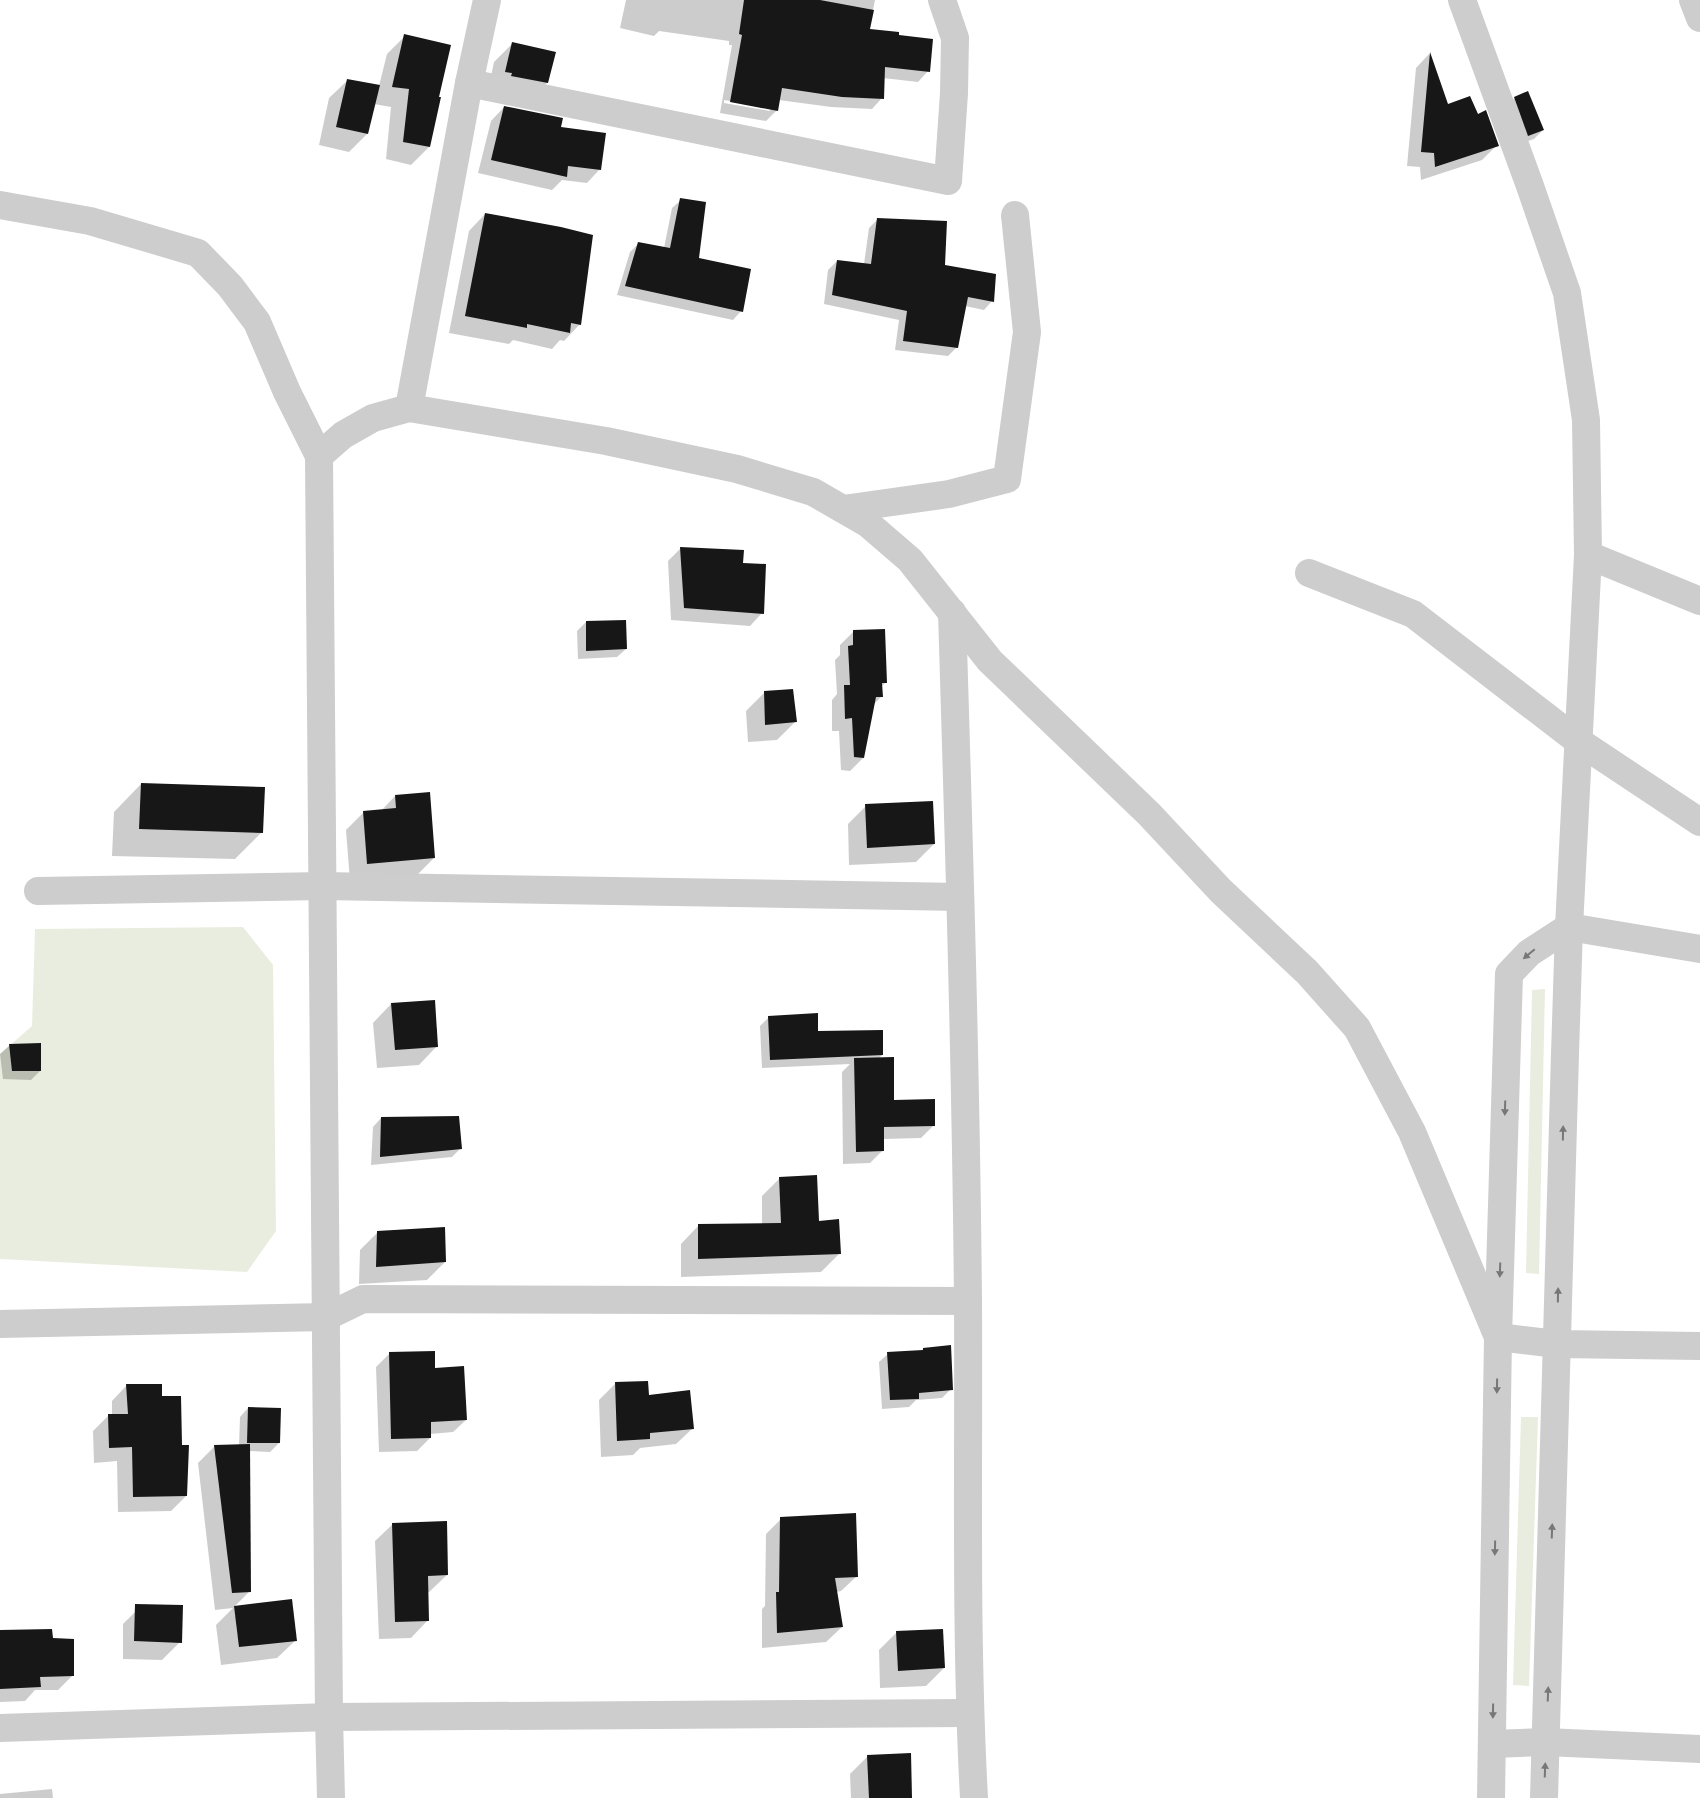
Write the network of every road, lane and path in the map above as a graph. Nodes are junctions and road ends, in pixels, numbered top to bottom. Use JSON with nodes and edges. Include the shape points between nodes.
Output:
{"nodes":[{"id":1,"x":487,"y":0,"type":"edge"},
{"id":2,"x":942,"y":0,"type":"edge"},
{"id":3,"x":1462,"y":0,"type":"edge"},
{"id":4,"x":1693,"y":0,"type":"edge"},
{"id":5,"x":1700,"y":18,"type":"edge"},
{"id":6,"x":469,"y":83,"type":"junction"},
{"id":7,"x":0,"y":205,"type":"edge"},
{"id":8,"x":1014,"y":215,"type":"dead end"},
{"id":9,"x":409,"y":408,"type":"junction"},
{"id":10,"x":319,"y":456,"type":"junction"},
{"id":11,"x":843,"y":509,"type":"junction"},
{"id":12,"x":1588,"y":555,"type":"junction"},
{"id":13,"x":1310,"y":573,"type":"dead end"},
{"id":14,"x":1700,"y":601,"type":"edge"},
{"id":15,"x":952,"y":612,"type":"junction"},
{"id":16,"x":1578,"y":741,"type":"junction"},
{"id":17,"x":1700,"y":822,"type":"edge"},
{"id":18,"x":323,"y":886,"type":"junction"},
{"id":19,"x":38,"y":891,"type":"dead end"},
{"id":20,"x":960,"y":897,"type":"junction"},
{"id":21,"x":1569,"y":927,"type":"junction"},
{"id":22,"x":1700,"y":949,"type":"edge"},
{"id":23,"x":968,"y":1301,"type":"junction"},
{"id":24,"x":326,"y":1317,"type":"junction"},
{"id":25,"x":0,"y":1324,"type":"edge"},
{"id":26,"x":1498,"y":1337,"type":"junction"},
{"id":27,"x":1557,"y":1344,"type":"junction"},
{"id":28,"x":1700,"y":1346,"type":"edge"},
{"id":29,"x":970,"y":1713,"type":"junction"},
{"id":30,"x":329,"y":1717,"type":"junction"},
{"id":31,"x":0,"y":1728,"type":"edge"},
{"id":32,"x":1546,"y":1742,"type":"junction"},
{"id":33,"x":1492,"y":1744,"type":"junction"},
{"id":34,"x":1700,"y":1749,"type":"edge"},
{"id":35,"x":331,"y":1798,"type":"edge"},
{"id":36,"x":974,"y":1798,"type":"edge"},
{"id":37,"x":1491,"y":1798,"type":"edge"},
{"id":38,"x":1544,"y":1798,"type":"edge"}],
"edges":[{"from":1,"to":6,"type":"street"},
{"from":2,"to":6,"type":"street","via":[[955,38],[948,180]]},
{"from":3,"to":12,"type":"street","via":[[1567,293],[1586,420]]},
{"from":4,"to":5,"type":"street"},
{"from":6,"to":9,"type":"street"},
{"from":7,"to":10,"type":"street","via":[[90,221],[198,253],[230,286],[257,322]]},
{"from":8,"to":11,"type":"street","via":[[1027,332],[1007,479],[949,494]]},
{"from":9,"to":10,"type":"street","via":[[373,418],[343,435]]},
{"from":9,"to":11,"type":"street","via":[[606,441],[737,468],[813,492]]},
{"from":10,"to":18,"type":"street"},
{"from":11,"to":15,"type":"street","via":[[867,523],[910,560]]},
{"from":12,"to":14,"type":"street"},
{"from":12,"to":16,"type":"street"},
{"from":13,"to":16,"type":"street","via":[[1413,614]]},
{"from":15,"to":20,"type":"street"},
{"from":15,"to":26,"type":"street","via":[[990,661],[1149,814],[1222,891],[1307,972],[1357,1028],[1412,1132]]},
{"from":16,"to":17,"type":"street"},
{"from":16,"to":21,"type":"street"},
{"from":18,"to":19,"type":"street"},
{"from":18,"to":20,"type":"street"},
{"from":18,"to":24,"type":"street"},
{"from":20,"to":23,"type":"street"},
{"from":21,"to":22,"type":"street"},
{"from":21,"to":26,"type":"street","one_way":true,"via":[[1529,953],[1508,974]]},
{"from":27,"to":21,"type":"street","one_way":true},
{"from":23,"to":24,"type":"street","via":[[363,1299]]},
{"from":23,"to":29,"type":"street"},
{"from":24,"to":25,"type":"street"},
{"from":24,"to":30,"type":"street"},
{"from":26,"to":27,"type":"street"},
{"from":26,"to":33,"type":"street","one_way":true},
{"from":27,"to":28,"type":"street"},
{"from":32,"to":27,"type":"street","one_way":true},
{"from":29,"to":30,"type":"street"},
{"from":29,"to":36,"type":"street"},
{"from":30,"to":31,"type":"street"},
{"from":30,"to":35,"type":"street"},
{"from":32,"to":33,"type":"street"},
{"from":32,"to":34,"type":"street"},
{"from":38,"to":32,"type":"street","one_way":true},
{"from":33,"to":37,"type":"street"}]}
